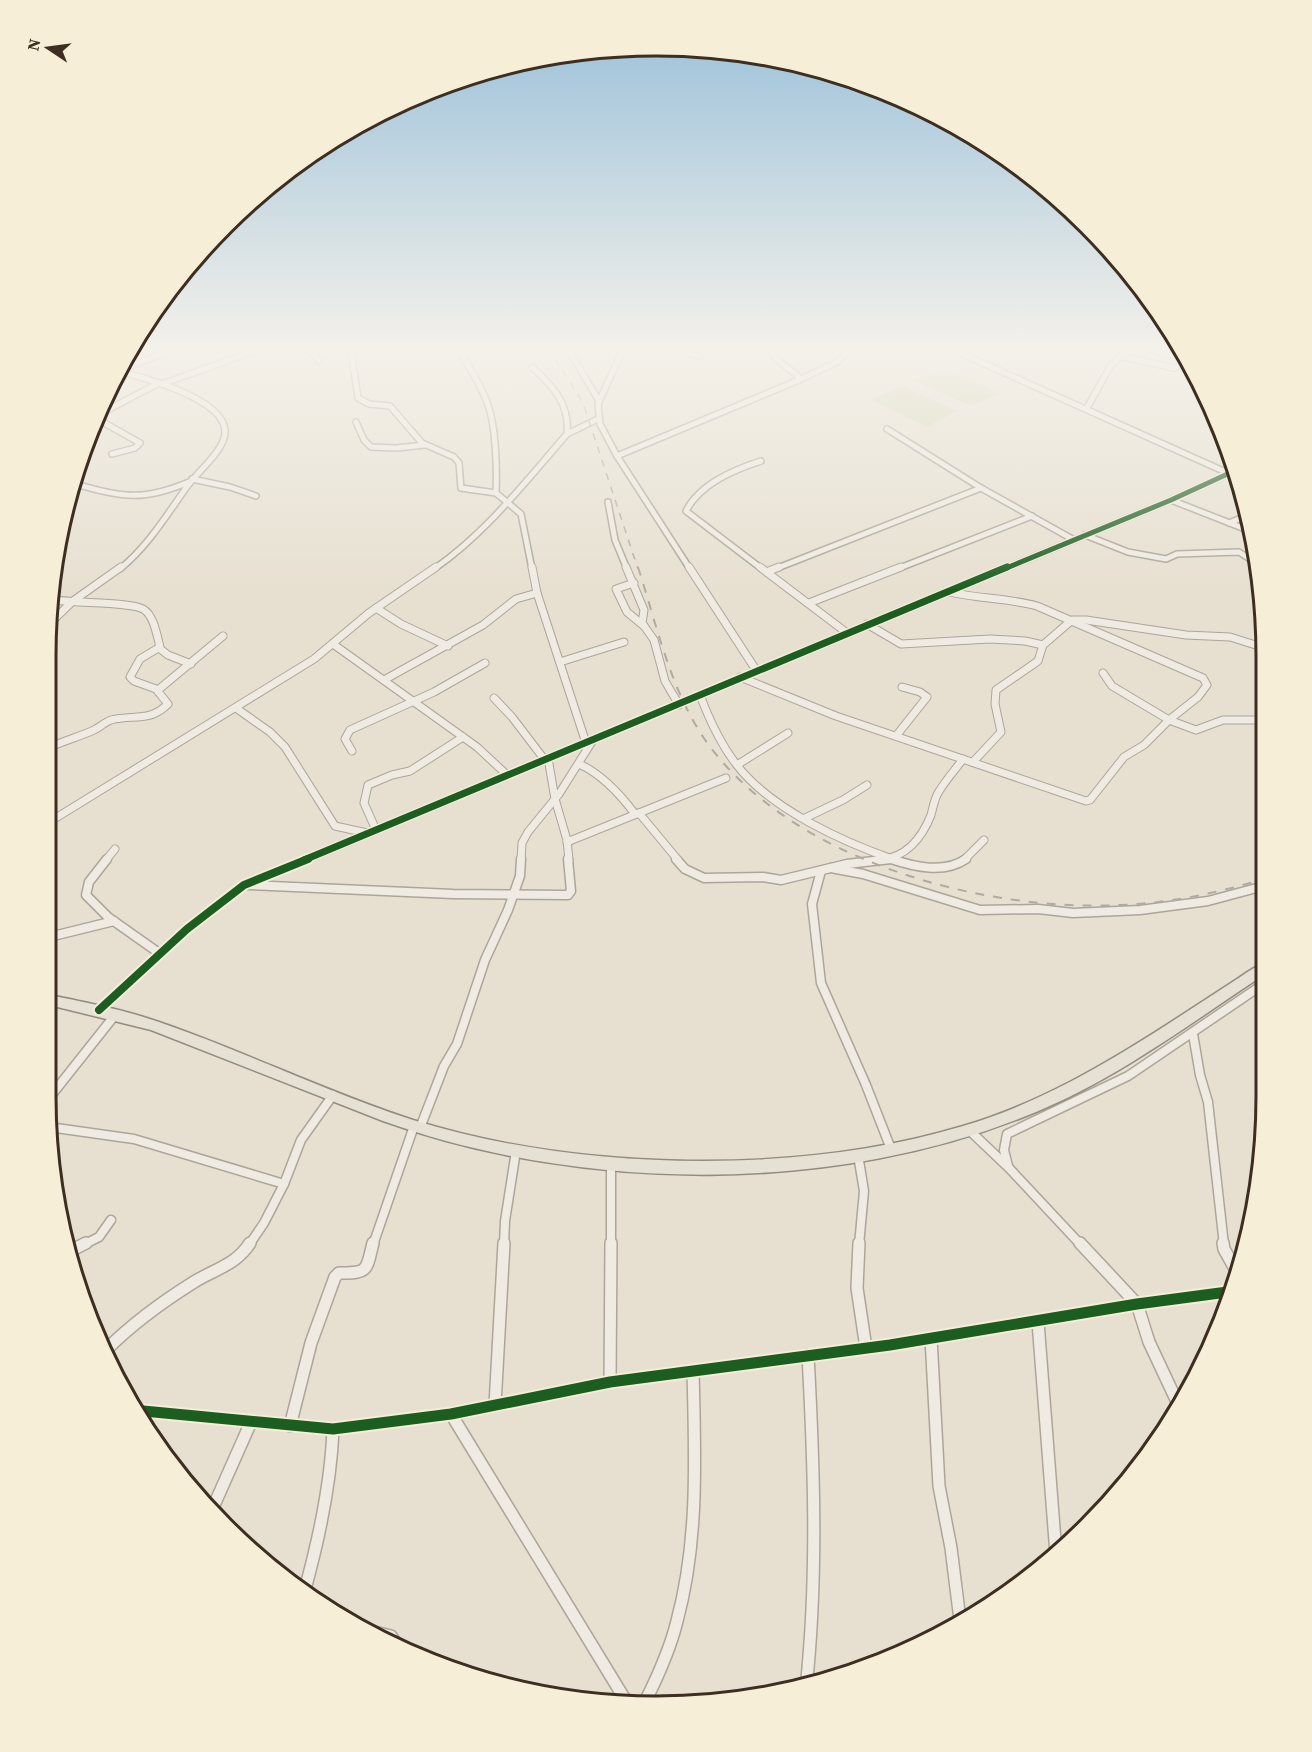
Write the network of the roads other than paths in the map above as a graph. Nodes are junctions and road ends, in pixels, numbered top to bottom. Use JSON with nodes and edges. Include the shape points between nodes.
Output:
{"nodes":[{"id":1,"x":115,"y":429,"type":"edge"},
{"id":2,"x":225,"y":429,"type":"edge"},
{"id":3,"x":359,"y":429,"type":"edge"},
{"id":4,"x":410,"y":429,"type":"edge"},
{"id":5,"x":492,"y":429,"type":"edge"},
{"id":6,"x":567,"y":429,"type":"edge"},
{"id":7,"x":577,"y":429,"type":"edge"},
{"id":8,"x":603,"y":429,"type":"edge"},
{"id":9,"x":682,"y":429,"type":"edge"},
{"id":10,"x":887,"y":429,"type":"dead end"},
{"id":11,"x":1133,"y":429,"type":"edge"},
{"id":12,"x":567,"y":434,"type":"junction"},
{"id":13,"x":425,"y":445,"type":"junction"},
{"id":14,"x":112,"y":454,"type":"dead end"},
{"id":15,"x":617,"y":456,"type":"junction"},
{"id":16,"x":761,"y":461,"type":"dead end"},
{"id":17,"x":1227,"y":471,"type":"edge"},
{"id":18,"x":1228,"y":475,"type":"edge"},
{"id":19,"x":191,"y":480,"type":"junction"},
{"id":20,"x":81,"y":485,"type":"edge"},
{"id":21,"x":981,"y":488,"type":"junction"},
{"id":22,"x":496,"y":494,"type":"junction"},
{"id":23,"x":256,"y":496,"type":"dead end"},
{"id":24,"x":1171,"y":500,"type":"junction"},
{"id":25,"x":608,"y":502,"type":"dead end"},
{"id":26,"x":507,"y":503,"type":"junction"},
{"id":27,"x":1032,"y":516,"type":"junction"},
{"id":28,"x":1240,"y":518,"type":"edge"},
{"id":29,"x":1229,"y":523,"type":"junction"},
{"id":30,"x":1242,"y":528,"type":"edge"},
{"id":31,"x":1085,"y":535,"type":"junction"},
{"id":32,"x":1074,"y":540,"type":"junction"},
{"id":33,"x":1248,"y":557,"type":"edge"},
{"id":34,"x":769,"y":571,"type":"junction"},
{"id":35,"x":634,"y":583,"type":"junction"},
{"id":36,"x":950,"y":592,"type":"junction"},
{"id":37,"x":537,"y":593,"type":"junction"},
{"id":38,"x":59,"y":601,"type":"edge"},
{"id":39,"x":68,"y":603,"type":"junction"},
{"id":40,"x":809,"y":603,"type":"junction"},
{"id":41,"x":376,"y":608,"type":"junction"},
{"id":42,"x":58,"y":612,"type":"edge"},
{"id":43,"x":1072,"y":620,"type":"junction"},
{"id":44,"x":867,"y":624,"type":"junction"},
{"id":45,"x":644,"y":626,"type":"junction"},
{"id":46,"x":847,"y":633,"type":"junction"},
{"id":47,"x":223,"y":636,"type":"dead end"},
{"id":48,"x":624,"y":642,"type":"dead end"},
{"id":49,"x":333,"y":644,"type":"junction"},
{"id":50,"x":1256,"y":644,"type":"edge"},
{"id":51,"x":1043,"y":645,"type":"junction"},
{"id":52,"x":448,"y":646,"type":"junction"},
{"id":53,"x":159,"y":648,"type":"junction"},
{"id":54,"x":560,"y":662,"type":"junction"},
{"id":55,"x":485,"y":663,"type":"dead end"},
{"id":56,"x":191,"y":664,"type":"junction"},
{"id":57,"x":756,"y":670,"type":"junction"},
{"id":58,"x":1103,"y":673,"type":"dead end"},
{"id":59,"x":740,"y":677,"type":"junction"},
{"id":60,"x":384,"y":680,"type":"junction"},
{"id":61,"x":902,"y":687,"type":"dead end"},
{"id":62,"x":158,"y":690,"type":"junction"},
{"id":63,"x":700,"y":695,"type":"junction"},
{"id":64,"x":494,"y":698,"type":"dead end"},
{"id":65,"x":413,"y":702,"type":"junction"},
{"id":66,"x":679,"y":705,"type":"junction"},
{"id":67,"x":236,"y":708,"type":"junction"},
{"id":68,"x":1169,"y":720,"type":"junction"},
{"id":69,"x":1256,"y":720,"type":"edge"},
{"id":70,"x":788,"y":733,"type":"dead end"},
{"id":71,"x":896,"y":736,"type":"junction"},
{"id":72,"x":463,"y":737,"type":"junction"},
{"id":73,"x":589,"y":742,"type":"junction"},
{"id":74,"x":56,"y":744,"type":"edge"},
{"id":75,"x":351,"y":751,"type":"dead end"},
{"id":76,"x":546,"y":758,"type":"junction"},
{"id":77,"x":963,"y":759,"type":"junction"},
{"id":78,"x":973,"y":762,"type":"junction"},
{"id":79,"x":579,"y":764,"type":"junction"},
{"id":80,"x":737,"y":765,"type":"junction"},
{"id":81,"x":506,"y":774,"type":"junction"},
{"id":82,"x":726,"y":778,"type":"dead end"},
{"id":83,"x":867,"y":785,"type":"dead end"},
{"id":84,"x":555,"y":799,"type":"junction"},
{"id":85,"x":637,"y":814,"type":"junction"},
{"id":86,"x":56,"y":818,"type":"edge"},
{"id":87,"x":805,"y":818,"type":"junction"},
{"id":88,"x":372,"y":831,"type":"junction"},
{"id":89,"x":984,"y":840,"type":"dead end"},
{"id":90,"x":567,"y":842,"type":"junction"},
{"id":91,"x":115,"y":849,"type":"dead end"},
{"id":92,"x":890,"y":858,"type":"junction"},
{"id":93,"x":831,"y":868,"type":"junction"},
{"id":94,"x":821,"y":871,"type":"junction"},
{"id":95,"x":244,"y":885,"type":"junction"},
{"id":96,"x":1256,"y":888,"type":"edge"},
{"id":97,"x":513,"y":895,"type":"junction"},
{"id":98,"x":114,"y":921,"type":"junction"},
{"id":99,"x":56,"y":935,"type":"edge"},
{"id":100,"x":159,"y":953,"type":"junction"},
{"id":101,"x":1256,"y":973,"type":"edge"},
{"id":102,"x":1256,"y":989,"type":"edge"},
{"id":103,"x":56,"y":1001,"type":"edge"},
{"id":104,"x":99,"y":1010,"type":"junction"},
{"id":105,"x":115,"y":1015,"type":"junction"},
{"id":106,"x":1193,"y":1034,"type":"junction"},
{"id":107,"x":56,"y":1089,"type":"edge"},
{"id":108,"x":333,"y":1095,"type":"junction"},
{"id":109,"x":417,"y":1127,"type":"junction"},
{"id":110,"x":57,"y":1128,"type":"edge"},
{"id":111,"x":968,"y":1129,"type":"junction"},
{"id":112,"x":891,"y":1149,"type":"junction"},
{"id":113,"x":516,"y":1151,"type":"junction"},
{"id":114,"x":858,"y":1155,"type":"junction"},
{"id":115,"x":611,"y":1164,"type":"junction"},
{"id":116,"x":1009,"y":1168,"type":"junction"},
{"id":117,"x":284,"y":1184,"type":"junction"},
{"id":118,"x":111,"y":1220,"type":"dead end"},
{"id":119,"x":75,"y":1249,"type":"edge"},
{"id":120,"x":1232,"y":1264,"type":"edge"},
{"id":121,"x":1224,"y":1293,"type":"edge"},
{"id":122,"x":1137,"y":1304,"type":"junction"},
{"id":123,"x":1038,"y":1322,"type":"junction"},
{"id":124,"x":931,"y":1338,"type":"junction"},
{"id":125,"x":110,"y":1346,"type":"edge"},
{"id":126,"x":866,"y":1348,"type":"junction"},
{"id":127,"x":808,"y":1355,"type":"junction"},
{"id":128,"x":693,"y":1371,"type":"junction"},
{"id":129,"x":610,"y":1382,"type":"junction"},
{"id":130,"x":1174,"y":1399,"type":"edge"},
{"id":131,"x":495,"y":1405,"type":"junction"},
{"id":132,"x":145,"y":1411,"type":"edge"},
{"id":133,"x":451,"y":1414,"type":"junction"},
{"id":134,"x":251,"y":1422,"type":"junction"},
{"id":135,"x":290,"y":1426,"type":"junction"},
{"id":136,"x":333,"y":1429,"type":"junction"},
{"id":137,"x":215,"y":1503,"type":"edge"},
{"id":138,"x":1055,"y":1544,"type":"edge"},
{"id":139,"x":306,"y":1584,"type":"edge"},
{"id":140,"x":959,"y":1614,"type":"edge"},
{"id":141,"x":807,"y":1677,"type":"edge"},
{"id":142,"x":622,"y":1695,"type":"edge"},
{"id":143,"x":648,"y":1696,"type":"edge"}],
"edges":[{"from":1,"to":14,"type":"street","via":[[140,443]]},
{"from":2,"to":19,"type":"street","via":[[224,439]]},
{"from":3,"to":13,"type":"street","via":[[371,447]]},
{"from":4,"to":13,"type":"street"},
{"from":5,"to":22,"type":"street"},
{"from":6,"to":12,"type":"street"},
{"from":7,"to":12,"type":"street"},
{"from":8,"to":15,"type":"street"},
{"from":9,"to":15,"type":"street"},
{"from":10,"to":21,"type":"street"},
{"from":11,"to":17,"type":"street"},
{"from":12,"to":26,"type":"street"},
{"from":13,"to":22,"type":"street","via":[[454,457],[459,463],[461,488]]},
{"from":15,"to":57,"type":"street"},
{"from":16,"to":34,"type":"street","via":[[731,471],[692,499],[686,511]]},
{"from":18,"to":24,"type":"street"},
{"from":19,"to":20,"type":"street","via":[[157,494],[140,496]]},
{"from":19,"to":23,"type":"street"},
{"from":19,"to":39,"type":"street","via":[[161,526],[134,556]]},
{"from":21,"to":27,"type":"street"},
{"from":21,"to":34,"type":"street"},
{"from":22,"to":26,"type":"street"},
{"from":24,"to":29,"type":"street"},
{"from":24,"to":31,"type":"street"},
{"from":25,"to":35,"type":"street","via":[[615,540]]},
{"from":26,"to":37,"type":"street","via":[[521,514]]},
{"from":26,"to":41,"type":"street","via":[[449,558]]},
{"from":27,"to":32,"type":"street"},
{"from":27,"to":40,"type":"street"},
{"from":28,"to":29,"type":"street"},
{"from":29,"to":30,"type":"street"},
{"from":31,"to":32,"type":"street"},
{"from":31,"to":33,"type":"street","via":[[1128,552],[1166,559],[1177,554],[1234,552]]},
{"from":32,"to":36,"type":"street"},
{"from":34,"to":40,"type":"street"},
{"from":35,"to":45,"type":"street","via":[[644,610]]},
{"from":35,"to":45,"type":"street","via":[[616,589],[627,612]]},
{"from":36,"to":43,"type":"street","via":[[1029,603]]},
{"from":36,"to":44,"type":"street"},
{"from":37,"to":52,"type":"street","via":[[516,599],[490,621]]},
{"from":37,"to":54,"type":"street"},
{"from":38,"to":39,"type":"street"},
{"from":39,"to":42,"type":"street"},
{"from":39,"to":53,"type":"street","via":[[119,604],[143,609],[151,618]]},
{"from":40,"to":46,"type":"street"},
{"from":41,"to":49,"type":"street"},
{"from":41,"to":52,"type":"street"},
{"from":43,"to":50,"type":"street","via":[[1198,637],[1230,637]]},
{"from":43,"to":51,"type":"street"},
{"from":43,"to":68,"type":"street","via":[[1203,678],[1207,685],[1204,690]]},
{"from":44,"to":46,"type":"street"},
{"from":44,"to":51,"type":"street","via":[[902,644],[990,639]]},
{"from":45,"to":66,"type":"street","via":[[654,640],[665,681]]},
{"from":46,"to":57,"type":"street"},
{"from":47,"to":56,"type":"street"},
{"from":48,"to":54,"type":"street"},
{"from":49,"to":60,"type":"street"},
{"from":49,"to":67,"type":"street","via":[[298,671]]},
{"from":51,"to":78,"type":"street","via":[[1038,661],[996,690],[1001,732]]},
{"from":52,"to":60,"type":"street"},
{"from":53,"to":56,"type":"street"},
{"from":53,"to":62,"type":"street","via":[[140,659],[130,677]]},
{"from":54,"to":73,"type":"street"},
{"from":55,"to":65,"type":"street"},
{"from":56,"to":62,"type":"street"},
{"from":57,"to":59,"type":"street"},
{"from":58,"to":68,"type":"street","via":[[1112,686]]},
{"from":59,"to":63,"type":"street"},
{"from":59,"to":71,"type":"street","via":[[802,704]]},
{"from":60,"to":65,"type":"street"},
{"from":61,"to":71,"type":"street","via":[[927,698]]},
{"from":62,"to":74,"type":"street","via":[[168,704],[161,711],[143,718],[110,720]]},
{"from":63,"to":66,"type":"street"},
{"from":63,"to":80,"type":"street","via":[[717,739]]},
{"from":64,"to":76,"type":"street"},
{"from":65,"to":72,"type":"street"},
{"from":65,"to":75,"type":"street","via":[[348,732],[345,739]]},
{"from":66,"to":73,"type":"street"},
{"from":67,"to":86,"type":"street"},
{"from":67,"to":88,"type":"street","via":[[285,747],[335,826]]},
{"from":68,"to":69,"type":"street","via":[[1196,730],[1223,720]]},
{"from":68,"to":78,"type":"street","via":[[1124,757],[1089,801]]},
{"from":70,"to":80,"type":"street"},
{"from":71,"to":77,"type":"street"},
{"from":72,"to":81,"type":"street"},
{"from":72,"to":88,"type":"street","via":[[410,771],[368,785],[363,807]]},
{"from":73,"to":76,"type":"street"},
{"from":73,"to":79,"type":"street"},
{"from":76,"to":81,"type":"street"},
{"from":76,"to":84,"type":"street"},
{"from":77,"to":78,"type":"street"},
{"from":77,"to":92,"type":"street","via":[[937,795],[916,841]]},
{"from":79,"to":84,"type":"street"},
{"from":79,"to":85,"type":"street","via":[[587,766]]},
{"from":80,"to":87,"type":"street","via":[[759,787]]},
{"from":81,"to":88,"type":"street"},
{"from":82,"to":85,"type":"street"},
{"from":83,"to":87,"type":"street"},
{"from":84,"to":90,"type":"street"},
{"from":84,"to":97,"type":"street","via":[[522,843],[521,871]]},
{"from":85,"to":90,"type":"street"},
{"from":85,"to":94,"type":"street","via":[[684,869],[704,878],[781,880]]},
{"from":87,"to":92,"type":"street"},
{"from":88,"to":95,"type":"street"},
{"from":89,"to":92,"type":"street","via":[[968,857],[949,867],[926,867]]},
{"from":90,"to":97,"type":"street","via":[[569,894]]},
{"from":91,"to":98,"type":"street","via":[[85,892]]},
{"from":92,"to":93,"type":"street"},
{"from":93,"to":94,"type":"street"},
{"from":93,"to":96,"type":"street","via":[[874,877],[980,910],[1140,910],[1208,901]]},
{"from":94,"to":112,"type":"street","via":[[812,904],[820,983]]},
{"from":95,"to":97,"type":"street"},
{"from":95,"to":100,"type":"street"},
{"from":97,"to":109,"type":"street","via":[[484,960],[457,1044]]},
{"from":98,"to":99,"type":"street"},
{"from":98,"to":100,"type":"street"},
{"from":100,"to":104,"type":"street"},
{"from":101,"to":111,"type":"main road","via":[[1093,1077],[1031,1108]]},
{"from":102,"to":106,"type":"street"},
{"from":103,"to":104,"type":"main road"},
{"from":104,"to":105,"type":"main road"},
{"from":105,"to":107,"type":"street"},
{"from":105,"to":108,"type":"main road","via":[[182,1035]]},
{"from":106,"to":116,"type":"street","via":[[1127,1077],[1007,1134],[1004,1150]]},
{"from":106,"to":120,"type":"street","via":[[1208,1102],[1224,1249]]},
{"from":108,"to":109,"type":"main road"},
{"from":108,"to":117,"type":"street","via":[[301,1140]]},
{"from":109,"to":113,"type":"main road"},
{"from":109,"to":135,"type":"street","via":[[367,1266],[359,1273],[339,1273],[335,1277],[305,1361]]},
{"from":110,"to":117,"type":"street","via":[[134,1139]]},
{"from":111,"to":112,"type":"main road"},
{"from":111,"to":116,"type":"street"},
{"from":112,"to":114,"type":"main road"},
{"from":113,"to":115,"type":"main road"},
{"from":113,"to":131,"type":"street","via":[[505,1221]]},
{"from":114,"to":115,"type":"main road","via":[[742,1167]]},
{"from":114,"to":126,"type":"street","via":[[865,1185],[858,1269]]},
{"from":115,"to":129,"type":"street"},
{"from":116,"to":122,"type":"street"},
{"from":117,"to":125,"type":"street","via":[[243,1254],[163,1303]]},
{"from":118,"to":119,"type":"street","via":[[99,1238]]},
{"from":121,"to":122,"type":"street"},
{"from":122,"to":123,"type":"street"},
{"from":122,"to":130,"type":"street"},
{"from":123,"to":124,"type":"street"},
{"from":123,"to":138,"type":"street"},
{"from":124,"to":126,"type":"street"},
{"from":124,"to":140,"type":"street","via":[[939,1486]]},
{"from":126,"to":127,"type":"street"},
{"from":127,"to":128,"type":"street"},
{"from":127,"to":141,"type":"street","via":[[815,1528]]},
{"from":128,"to":129,"type":"street"},
{"from":128,"to":143,"type":"street","via":[[695,1465],[689,1572],[676,1629]]},
{"from":129,"to":131,"type":"street"},
{"from":131,"to":133,"type":"street"},
{"from":132,"to":134,"type":"street"},
{"from":133,"to":136,"type":"street"},
{"from":133,"to":142,"type":"street"},
{"from":134,"to":135,"type":"street"},
{"from":134,"to":137,"type":"street"},
{"from":135,"to":136,"type":"street"},
{"from":136,"to":139,"type":"street","via":[[326,1510]]}]}
